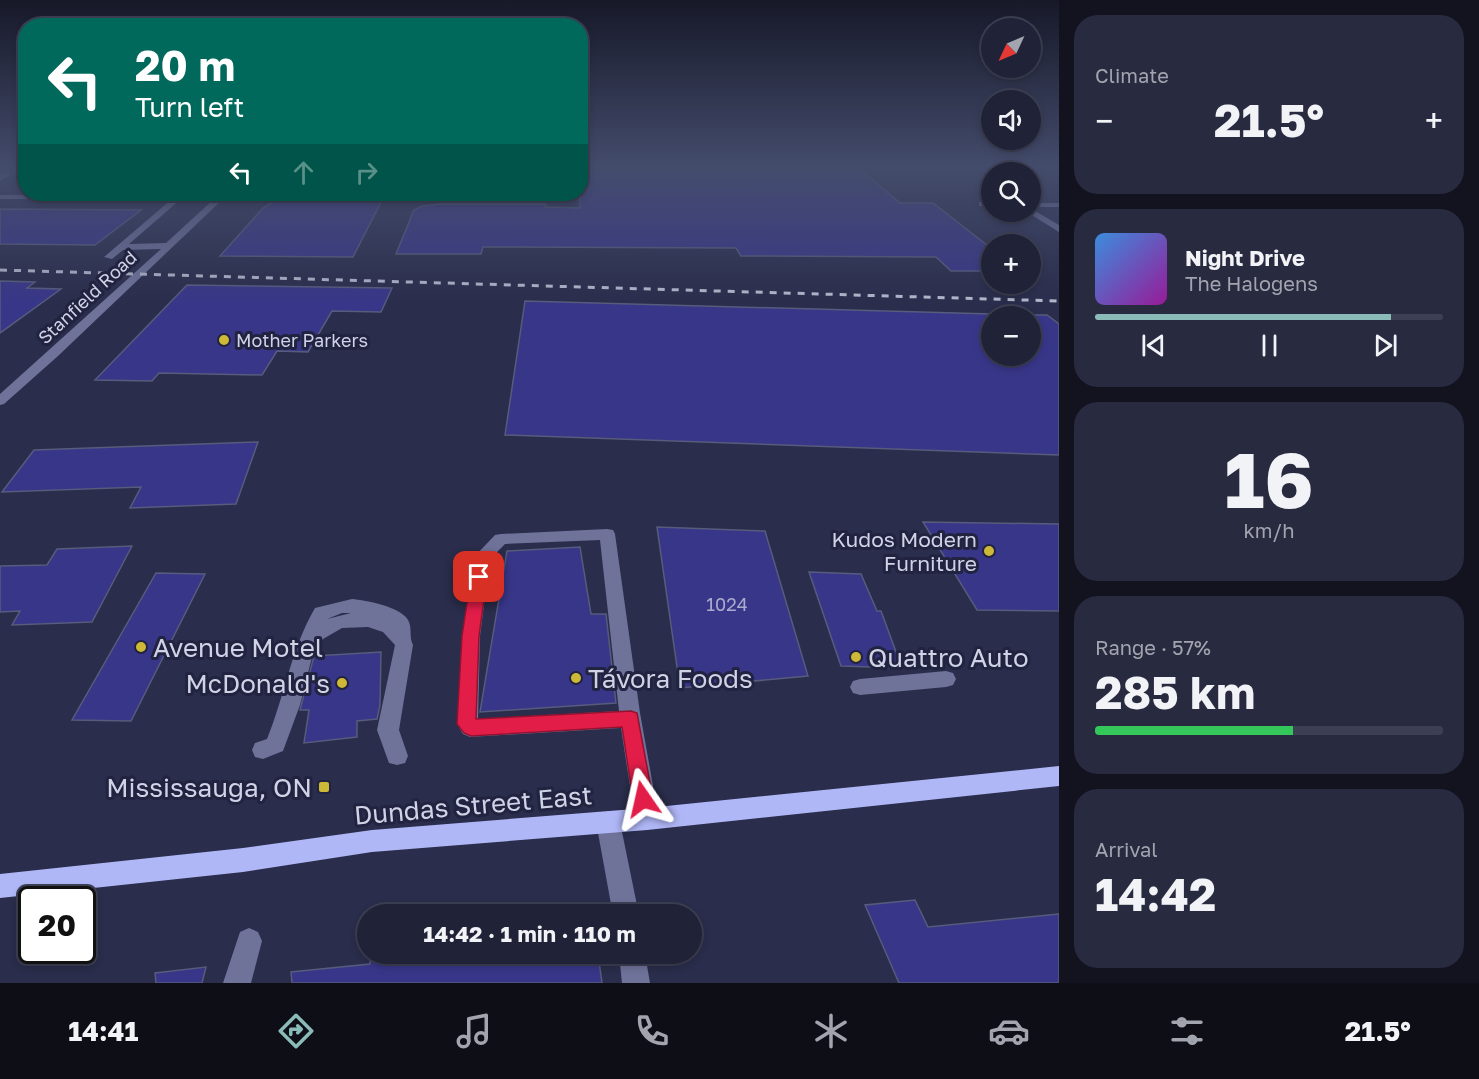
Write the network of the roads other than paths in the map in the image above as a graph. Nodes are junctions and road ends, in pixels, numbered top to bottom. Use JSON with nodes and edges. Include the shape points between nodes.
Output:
{"nodes":[{"id":1,"x":162,"y":212,"type":"edge"},
{"id":2,"x":205,"y":212,"type":"edge"},
{"id":3,"x":1041,"y":217,"type":"edge"},
{"id":4,"x":1059,"y":229,"type":"edge"},
{"id":5,"x":168,"y":246,"type":"junction"},
{"id":6,"x":123,"y":247,"type":"junction"},
{"id":7,"x":108,"y":257,"type":"dead end"},
{"id":8,"x":0,"y":402,"type":"edge"},
{"id":9,"x":946,"y":679,"type":"dead end"},
{"id":10,"x":860,"y":687,"type":"dead end"},
{"id":11,"x":631,"y":719,"type":"junction"},
{"id":12,"x":263,"y":750,"type":"dead end"},
{"id":13,"x":397,"y":756,"type":"dead end"},
{"id":14,"x":1059,"y":776,"type":"edge"},
{"id":15,"x":647,"y":819,"type":"junction"},
{"id":16,"x":608,"y":822,"type":"junction"},
{"id":17,"x":0,"y":886,"type":"edge"},
{"id":18,"x":624,"y":904,"type":"edge"},
{"id":19,"x":249,"y":941,"type":"dead end"},
{"id":20,"x":633,"y":964,"type":"edge"},
{"id":21,"x":237,"y":983,"type":"edge"},
{"id":22,"x":636,"y":983,"type":"edge"}],
"edges":[{"from":1,"to":6,"type":"street"},
{"from":2,"to":5,"type":"street","name":"Stanfield Road"},
{"from":3,"to":4,"type":"street"},
{"from":5,"to":6,"type":"street"},
{"from":5,"to":8,"type":"street","name":"Stanfield Road"},
{"from":6,"to":7,"type":"street"},
{"from":9,"to":10,"type":"street"},
{"from":11,"to":11,"type":"street","via":[[471,728],[467,724],[471,636],[482,557],[501,539],[607,534]]},
{"from":11,"to":15,"type":"street"},
{"from":12,"to":13,"type":"street","via":[[275,746],[285,722],[306,646],[328,625],[358,619],[378,621],[401,637],[404,645],[388,730]]},
{"from":14,"to":15,"type":"main road","name":"Dundas Street East"},
{"from":15,"to":16,"type":"main road","name":"Dundas Street East"},
{"from":16,"to":17,"type":"main road","name":"Dundas Street East","via":[[372,841],[243,860]]},
{"from":16,"to":18,"type":"street"},
{"from":19,"to":21,"type":"street"},
{"from":20,"to":22,"type":"street"}]}
